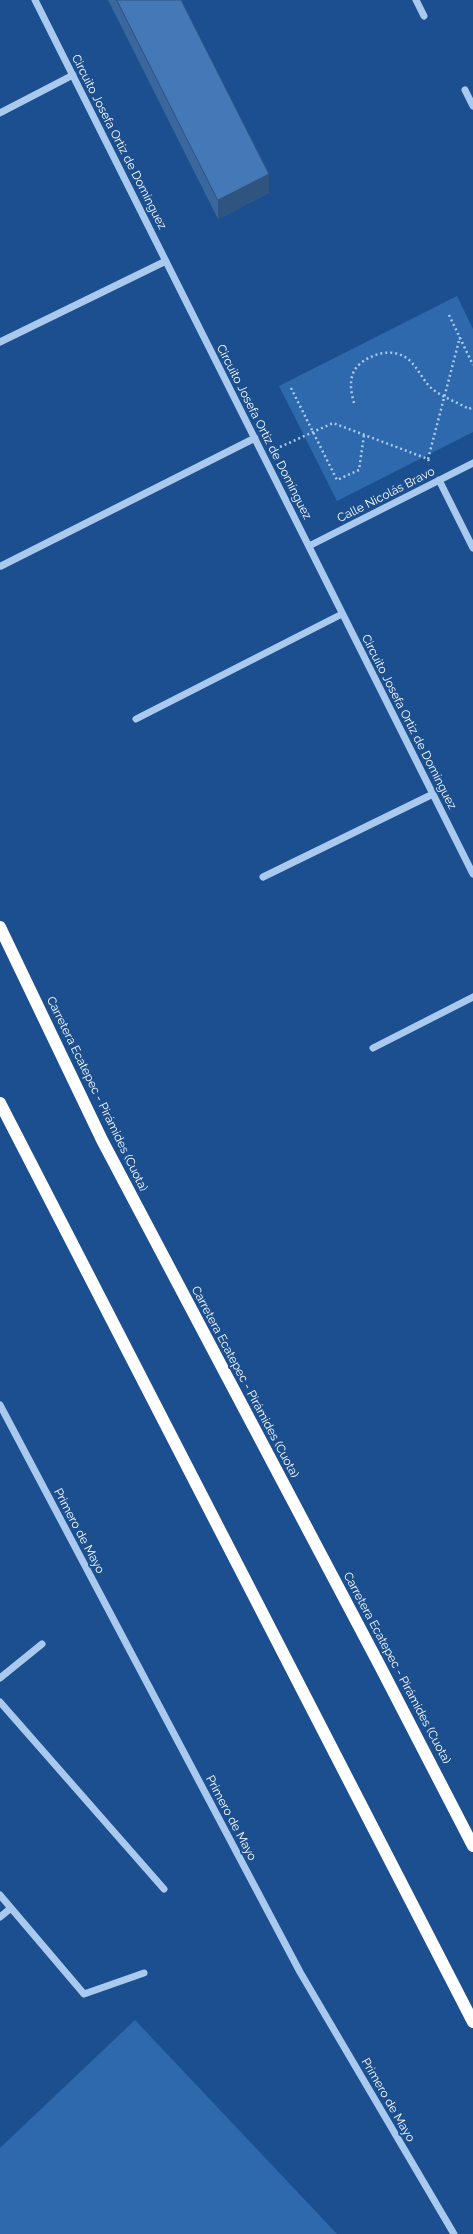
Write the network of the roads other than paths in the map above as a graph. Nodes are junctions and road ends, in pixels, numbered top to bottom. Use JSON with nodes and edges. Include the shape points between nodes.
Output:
{"nodes":[{"id":1,"x":35,"y":0,"type":"edge"},
{"id":2,"x":416,"y":0,"type":"edge"},
{"id":3,"x":424,"y":16,"type":"dead end"},
{"id":4,"x":73,"y":75,"type":"junction"},
{"id":5,"x":465,"y":90,"type":"dead end"},
{"id":6,"x":473,"y":106,"type":"edge"},
{"id":7,"x":0,"y":112,"type":"edge"},
{"id":8,"x":166,"y":261,"type":"junction"},
{"id":9,"x":0,"y":342,"type":"edge"},
{"id":10,"x":254,"y":438,"type":"junction"},
{"id":11,"x":473,"y":463,"type":"edge"},
{"id":12,"x":439,"y":480,"type":"junction"},
{"id":13,"x":309,"y":546,"type":"junction"},
{"id":14,"x":473,"y":548,"type":"edge"},
{"id":15,"x":2,"y":566,"type":"dead end"},
{"id":16,"x":342,"y":614,"type":"junction"},
{"id":17,"x":136,"y":719,"type":"dead end"},
{"id":18,"x":433,"y":794,"type":"junction"},
{"id":19,"x":473,"y":874,"type":"edge"},
{"id":20,"x":263,"y":877,"type":"dead end"},
{"id":21,"x":0,"y":927,"type":"edge"},
{"id":22,"x":473,"y":996,"type":"edge"},
{"id":23,"x":373,"y":1048,"type":"dead end"},
{"id":24,"x":0,"y":1103,"type":"edge"},
{"id":25,"x":0,"y":1405,"type":"edge"},
{"id":26,"x":42,"y":1644,"type":"dead end"},
{"id":27,"x":0,"y":1678,"type":"edge"},
{"id":28,"x":0,"y":1702,"type":"edge"},
{"id":29,"x":473,"y":1846,"type":"edge"},
{"id":30,"x":164,"y":1888,"type":"dead end"},
{"id":31,"x":0,"y":1895,"type":"edge"},
{"id":32,"x":11,"y":1908,"type":"junction"},
{"id":33,"x":0,"y":1917,"type":"edge"},
{"id":34,"x":144,"y":1973,"type":"dead end"},
{"id":35,"x":473,"y":2022,"type":"edge"},
{"id":36,"x":454,"y":2234,"type":"edge"}],
"edges":[{"from":1,"to":4,"type":"street","name":"Circuito Josefa Ortiz de Domínguez"},
{"from":2,"to":3,"type":"street"},
{"from":4,"to":7,"type":"street"},
{"from":4,"to":8,"type":"street","name":"Circuito Josefa Ortiz de Domínguez"},
{"from":5,"to":6,"type":"street"},
{"from":8,"to":9,"type":"street"},
{"from":8,"to":10,"type":"street","name":"Circuito Josefa Ortiz de Domínguez"},
{"from":10,"to":13,"type":"street","name":"Circuito Josefa Ortiz de Domínguez"},
{"from":10,"to":15,"type":"street"},
{"from":11,"to":12,"type":"street","name":"Calle Nicolás Bravo"},
{"from":12,"to":13,"type":"street","name":"Calle Nicolás Bravo"},
{"from":12,"to":14,"type":"street"},
{"from":13,"to":16,"type":"street","name":"Circuito Josefa Ortiz de Domínguez"},
{"from":16,"to":17,"type":"street"},
{"from":16,"to":18,"type":"street","name":"Circuito Josefa Ortiz de Domínguez"},
{"from":18,"to":19,"type":"street","name":"Circuito Josefa Ortiz de Domínguez"},
{"from":18,"to":20,"type":"street"},
{"from":21,"to":29,"type":"highway","name":"Carretera Ecatepec - Pirámides (Cuota)","via":[[102,1140],[382,1668]]},
{"from":22,"to":23,"type":"street"},
{"from":24,"to":35,"type":"highway"},
{"from":25,"to":36,"type":"street","name":"Primero de Mayo","via":[[300,1972]]},
{"from":26,"to":27,"type":"street"},
{"from":28,"to":30,"type":"street"},
{"from":31,"to":32,"type":"street"},
{"from":32,"to":33,"type":"street"},
{"from":32,"to":34,"type":"street","via":[[84,1994]]}]}
